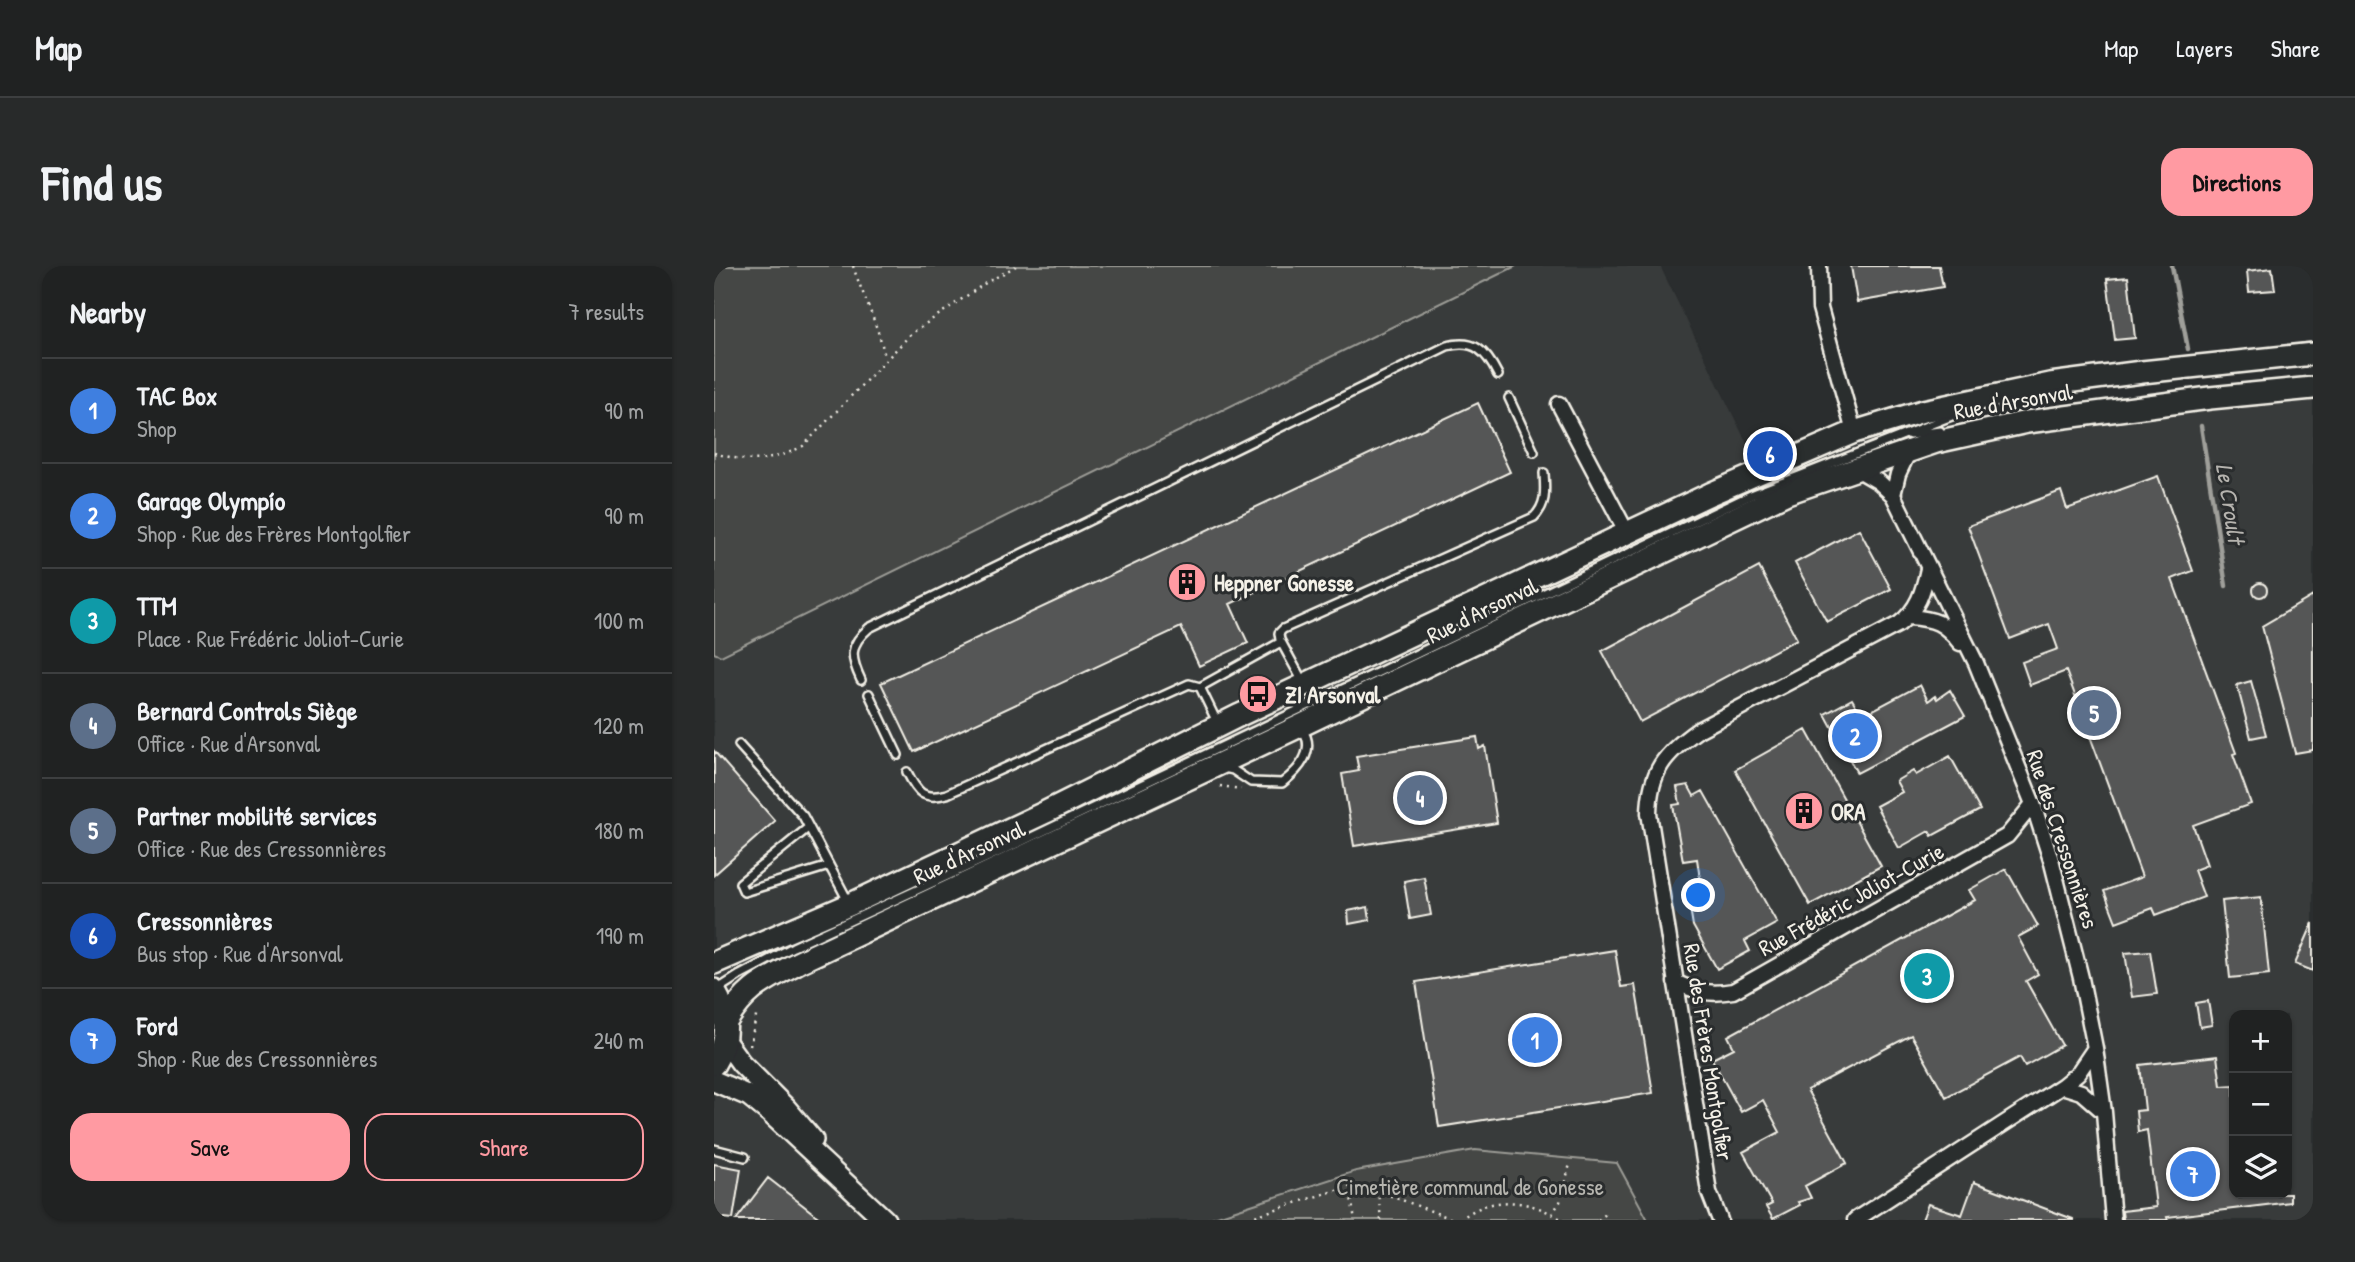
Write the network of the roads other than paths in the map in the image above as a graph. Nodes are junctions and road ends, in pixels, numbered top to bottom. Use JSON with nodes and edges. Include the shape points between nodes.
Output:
{"nodes":[{"id":1,"x":1819,"y":266,"type":"edge"},
{"id":2,"x":2313,"y":354,"type":"edge"},
{"id":3,"x":2313,"y":363,"type":"edge"},
{"id":4,"x":1498,"y":375,"type":"dead end"},
{"id":5,"x":2194,"y":376,"type":"dead end"},
{"id":6,"x":2313,"y":379,"type":"edge"},
{"id":7,"x":2124,"y":383,"type":"dead end"},
{"id":8,"x":2313,"y":388,"type":"edge"},
{"id":9,"x":1508,"y":398,"type":"dead end"},
{"id":10,"x":1559,"y":404,"type":"dead end"},
{"id":11,"x":2095,"y":404,"type":"dead end"},
{"id":12,"x":2084,"y":405,"type":"dead end"},
{"id":13,"x":1959,"y":428,"type":"dead end"},
{"id":14,"x":1948,"y":430,"type":"dead end"},
{"id":15,"x":1854,"y":432,"type":"junction"},
{"id":16,"x":1903,"y":445,"type":"junction"},
{"id":17,"x":1534,"y":452,"type":"dead end"},
{"id":18,"x":1856,"y":468,"type":"junction"},
{"id":19,"x":1544,"y":473,"type":"dead end"},
{"id":20,"x":1893,"y":495,"type":"junction"},
{"id":21,"x":1627,"y":533,"type":"junction"},
{"id":22,"x":1928,"y":569,"type":"junction"},
{"id":23,"x":1909,"y":617,"type":"junction"},
{"id":24,"x":1281,"y":642,"type":"junction"},
{"id":25,"x":1976,"y":663,"type":"junction"},
{"id":26,"x":861,"y":680,"type":"dead end"},
{"id":27,"x":1305,"y":685,"type":"junction"},
{"id":28,"x":1200,"y":687,"type":"junction"},
{"id":29,"x":869,"y":694,"type":"dead end"},
{"id":30,"x":1219,"y":726,"type":"junction"},
{"id":31,"x":1300,"y":726,"type":"junction"},
{"id":32,"x":739,"y":745,"type":"dead end"},
{"id":33,"x":898,"y":755,"type":"dead end"},
{"id":34,"x":1213,"y":766,"type":"junction"},
{"id":35,"x":907,"y":772,"type":"dead end"},
{"id":36,"x":2033,"y":804,"type":"junction"},
{"id":37,"x":809,"y":827,"type":"junction"},
{"id":38,"x":829,"y":866,"type":"junction"},
{"id":39,"x":850,"y":904,"type":"junction"},
{"id":40,"x":714,"y":963,"type":"edge"},
{"id":41,"x":1675,"y":982,"type":"junction"},
{"id":42,"x":714,"y":991,"type":"edge"},
{"id":43,"x":725,"y":1031,"type":"junction"},
{"id":44,"x":2095,"y":1048,"type":"junction"},
{"id":45,"x":714,"y":1064,"type":"edge"},
{"id":46,"x":714,"y":1081,"type":"edge"},
{"id":47,"x":2062,"y":1086,"type":"junction"},
{"id":48,"x":2104,"y":1112,"type":"junction"},
{"id":49,"x":714,"y":1149,"type":"edge"},
{"id":50,"x":745,"y":1157,"type":"dead end"},
{"id":51,"x":868,"y":1205,"type":"junction"},
{"id":52,"x":885,"y":1220,"type":"edge"},
{"id":53,"x":1720,"y":1220,"type":"edge"},
{"id":54,"x":1855,"y":1220,"type":"edge"},
{"id":55,"x":2113,"y":1220,"type":"edge"}],
"edges":[{"from":1,"to":15,"type":"street","via":[[1821,308]]},
{"from":2,"to":15,"type":"main road","name":"Rue d'Arsonval","via":[[2050,384],[1923,411]]},
{"from":3,"to":5,"type":"lane"},
{"from":4,"to":26,"type":"lane","via":[[1483,352],[1469,343],[1447,345],[869,628],[856,639],[854,649]]},
{"from":6,"to":11,"type":"lane"},
{"from":7,"to":16,"type":"lane","via":[[1973,408]]},
{"from":8,"to":16,"type":"main road","name":"Rue d'Arsonval","via":[[2026,422]]},
{"from":9,"to":17,"type":"lane"},
{"from":10,"to":21,"type":"street"},
{"from":12,"to":13,"type":"lane"},
{"from":14,"to":16,"type":"lane"},
{"from":15,"to":21,"type":"main road","name":"Rue d'Arsonval"},
{"from":16,"to":18,"type":"main road","name":"Rue d'Arsonval"},
{"from":16,"to":20,"type":"street"},
{"from":16,"to":42,"type":"lane","via":[[1751,495],[793,947]]},
{"from":18,"to":20,"type":"street","name":"Rue des Cressonnières"},
{"from":18,"to":31,"type":"main road","name":"Rue d'Arsonval","via":[[1772,499]]},
{"from":19,"to":24,"type":"lane","via":[[1543,509],[1534,517],[1283,629]]},
{"from":20,"to":22,"type":"street","name":"Rue des Cressonnières"},
{"from":21,"to":27,"type":"main road","name":"Rue d'Arsonval"},
{"from":22,"to":23,"type":"street","via":[[1923,592]]},
{"from":22,"to":25,"type":"street","name":"Rue des Cressonnières"},
{"from":23,"to":25,"type":"street","via":[[1937,621]]},
{"from":23,"to":41,"type":"street","name":"Rue des Frères Montgolfier","via":[[1698,730],[1672,748],[1658,767],[1649,813]]},
{"from":24,"to":27,"type":"lane"},
{"from":24,"to":28,"type":"lane"},
{"from":25,"to":36,"type":"street","name":"Rue des Cressonnières"},
{"from":27,"to":30,"type":"main road","name":"Rue d'Arsonval"},
{"from":28,"to":30,"type":"lane"},
{"from":28,"to":35,"type":"lane","via":[[1189,684],[937,797],[916,790]]},
{"from":29,"to":33,"type":"lane"},
{"from":30,"to":39,"type":"main road","name":"Rue d'Arsonval"},
{"from":31,"to":34,"type":"main road","name":"Rue d'Arsonval"},
{"from":31,"to":34,"type":"lane","via":[[1308,737],[1307,757],[1282,783],[1251,782],[1233,770]]},
{"from":32,"to":37,"type":"lane"},
{"from":34,"to":43,"type":"main road","name":"Rue d'Arsonval","via":[[799,962],[739,1000]]},
{"from":36,"to":41,"type":"street","name":"Rue Frédéric Joliot-Curie","via":[[2007,836],[1733,991],[1714,995],[1694,992]]},
{"from":36,"to":44,"type":"street","name":"Rue des Cressonnières","via":[[2052,863]]},
{"from":37,"to":38,"type":"lane"},
{"from":37,"to":38,"type":"lane","via":[[740,883],[744,892]]},
{"from":38,"to":39,"type":"lane"},
{"from":39,"to":40,"type":"main road","name":"Rue d'Arsonval"},
{"from":41,"to":53,"type":"street","name":"Rue des Frères Montgolfier","via":[[1709,1192]]},
{"from":42,"to":43,"type":"main road","via":[[723,1006]]},
{"from":43,"to":45,"type":"main road","name":"Rue d'Arsonval"},
{"from":43,"to":51,"type":"street","via":[[741,1063],[786,1108]]},
{"from":44,"to":47,"type":"street","via":[[2078,1073]]},
{"from":44,"to":48,"type":"street","name":"Rue des Cressonnières"},
{"from":46,"to":51,"type":"street","via":[[749,1096]]},
{"from":47,"to":48,"type":"street","via":[[2081,1092]]},
{"from":47,"to":54,"type":"street"},
{"from":48,"to":55,"type":"street","name":"Rue des Cressonnières"},
{"from":49,"to":50,"type":"lane"},
{"from":51,"to":52,"type":"street"}]}
